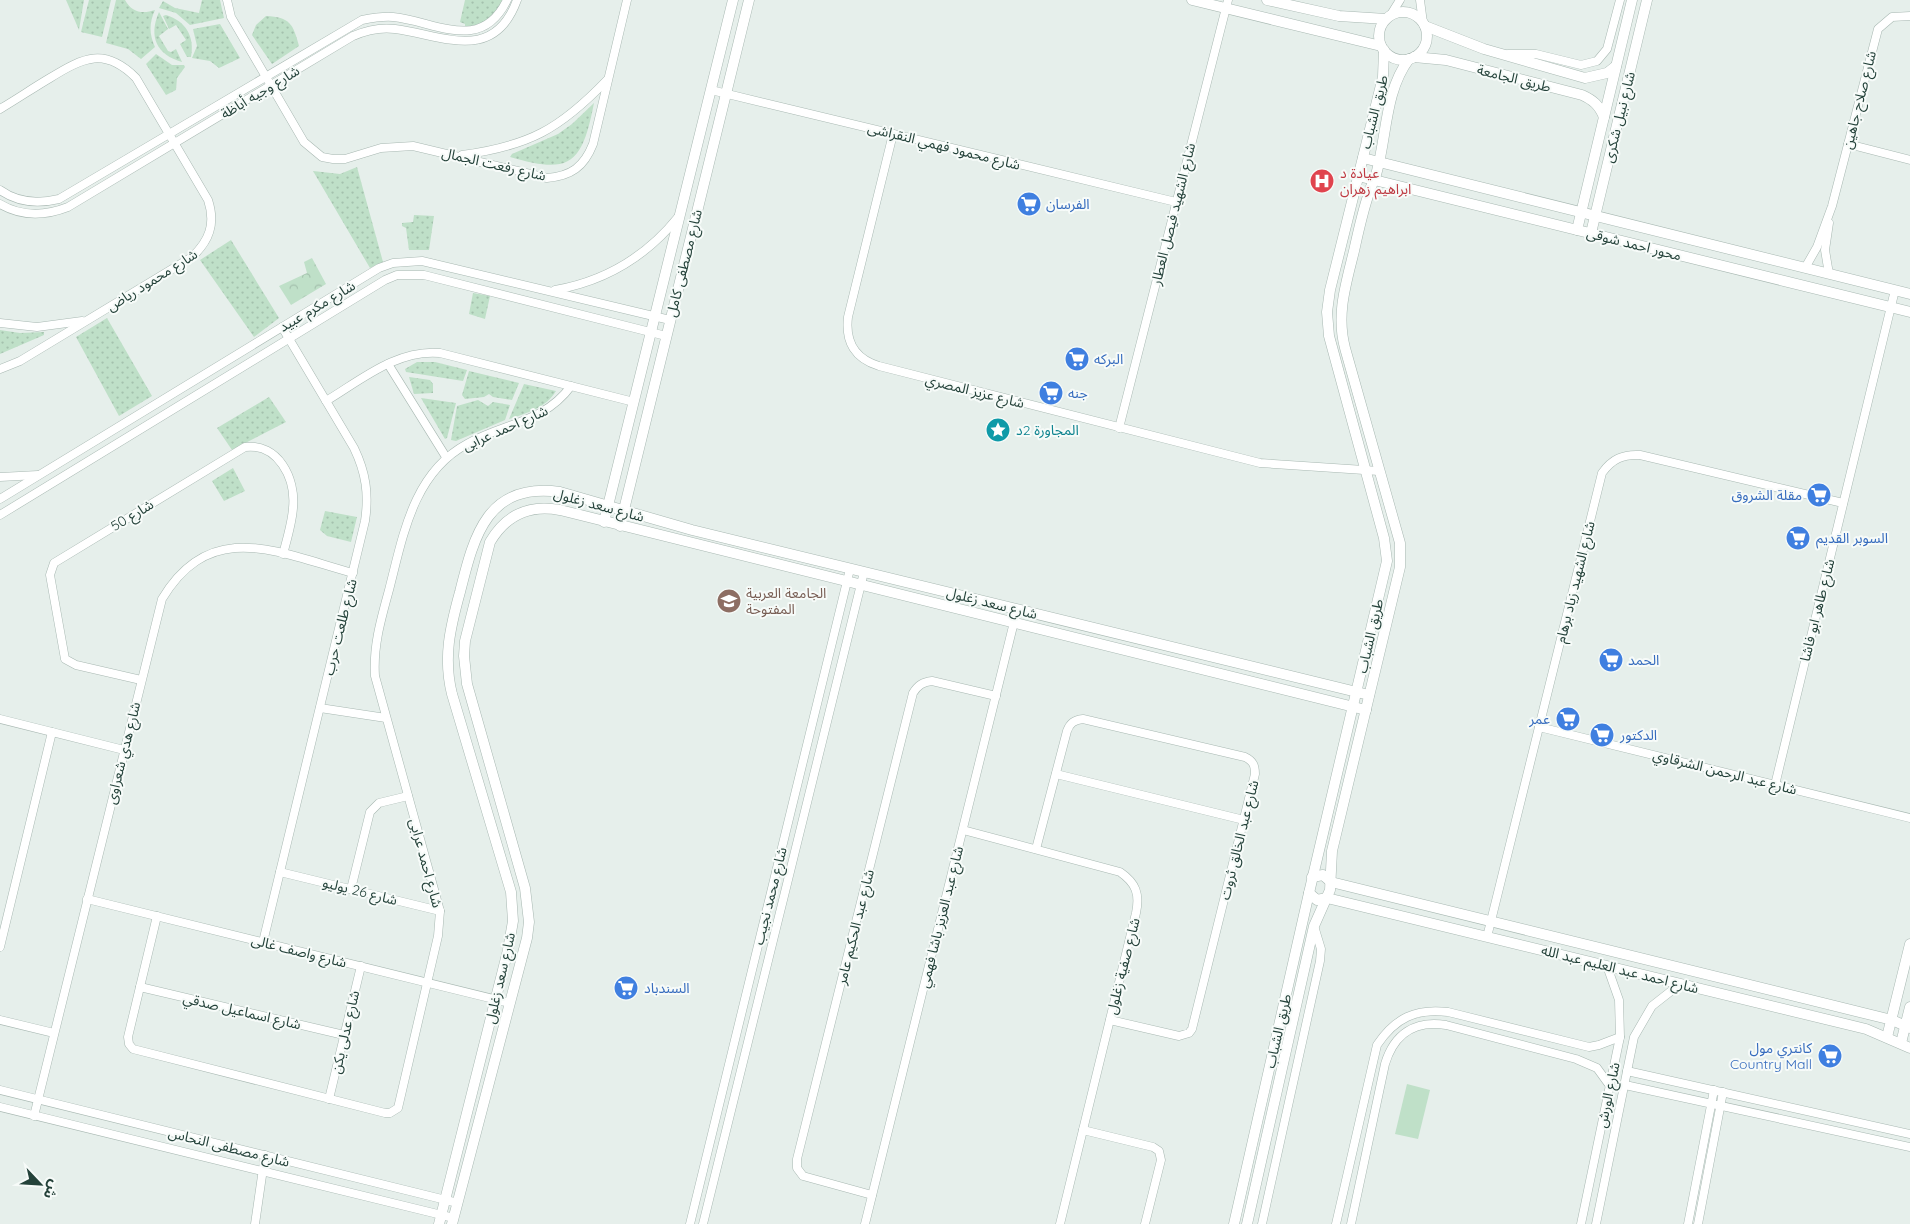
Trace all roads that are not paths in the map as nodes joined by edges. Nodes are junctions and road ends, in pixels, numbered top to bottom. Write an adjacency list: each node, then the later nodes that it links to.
1 (227, 0): 23 (street, شارع رفعت الجمال)
2 (507, 0): 23 (street, شارع وجيه أباظة)
3 (517, 0): 26 (street, شارع وجيه أباظة)
4 (627, 0): 24 (street, شارع رفعت الجمال)
5 (733, 0): 27 (street, شارع مصطفى كامل)
6 (749, 0): 28 (street, شارع مصطفى كامل)
7 (1192, 0): 14 (street)
8 (1267, 0): 15 (street)
9 (1400, 0): 17 (street)
10 (1420, 0): 18 (street)
11 (1620, 0): 20 (street)
12 (1632, 0): 22 (street, شارع نبيل شكرى)
13 (1647, 0): 37 (street, شارع نبيل شكرى)
14 (1226, 4): 19 (street); 45 (street, شارع الشهيد فيصل العطار)
15 (1298, 4): 17 (street)
16 (1910, 16): 35 (street, شارع صلاح جاهين)
17 (1388, 18): 18 (street); 19 (street)
18 (1424, 25): 20 (street, طريق الجامعة); 21 (street)
19 (1383, 48): 21 (street); 39 (street, طريق الشباب)
20 (1503, 55): 25 (street, طريق الجامعة)
21 (1411, 58): 29 (street, طريق الجامعة); 41 (street, طريق الشباب)
22 (1616, 66): 25 (street); 31 (street, شارع نبيل شكرى)
23 (265, 76): 26 (street, شارع رفعت الجمال); 32 (street, شارع وجيه أباظة)
24 (608, 78): 38 (street); 38 (street, شارع رفعت الجمال)
25 (1585, 78): 29 (street)
26 (270, 85): 34 (street, شارع وجيه أباظة); 38 (street, شارع رفعت الجمال)
27 (711, 90): 28 (street, شارع محمود فهمي النقراشى); 49 (street, شارع مصطفى كامل)
28 (726, 94): 33 (street, شارع محمود فهمي النقراشى); 62 (street, شارع مصطفى كامل)
29 (1582, 95): 31 (street, طريق الجامعة)
30 (0, 109): 32 (street, شارع محمود رياض)
31 (1604, 117): 36 (street, شارع نبيل شكرى)
32 (170, 134): 34 (street, شارع محمود رياض); 44 (street, شارع وجيه أباظة)
33 (894, 134): 45 (street, شارع محمود فهمي النقراشى); 73 (street, شارع عزيز المصري)
34 (175, 143): 46 (street, شارع وجيه أباظة); 61 (street, شارع محمود رياض)
35 (1848, 144): 40 (street); 47 (street, شارع صلاح جاهين)
36 (1597, 147): 37 (street); 48 (street, شارع نبيل شكرى)
37 (1611, 150): 50 (street, شارع نبيل شكرى)
38 (457, 155)
39 (1362, 158): 41 (street, محور احمد شوقى); 42 (street, طريق الشباب)
40 (1910, 160)
41 (1379, 162): 43 (street, طريق الشباب); 48 (street, محور احمد شوقى)
42 (1358, 176): 43 (street, محور احمد شوقى); 75 (street, طريق الشباب)
43 (1375, 180): 51 (street, محور احمد شوقى); 76 (street, طريق الشباب)
44 (0, 190)
45 (1176, 202): 73 (street, شارع الشهيد فيصل العطار)
46 (0, 204)
47 (1832, 206): 53 (street, شارع صلاح جاهين); 54 (street, شارع صلاح جاهين)
48 (1581, 212): 50 (street, محور احمد شوقى); 51 (street, شارع نبيل شكرى)
49 (680, 214): 56 (street); 60 (street, شارع مصطفى كامل)
50 (1595, 216): 52 (street, شارع نبيل شكرى); 53 (street, محور احمد شوقى)
51 (1577, 230): 52 (street, محور احمد شوقى)
52 (1591, 233): 58 (street, محور احمد شوقى)
53 (1805, 268): 54 (street, محور احمد شوقى)
54 (1829, 274): 55 (street, محور احمد شوقى)
55 (1895, 290): 57 (street, محور احمد شوقى); 58 (street, شارع طاهر ابو فاشا)
56 (551, 291): 60 (street, شارع مكرم عبيد); 64 (street, شارع مكرم عبيد)
57 (1910, 294)
58 (1891, 307): 59 (street, محور احمد شوقى); 82 (street, شارع طاهر ابو فاشا)
59 (1910, 312)
60 (655, 316): 62 (street, شارع مكرم عبيد); 65 (street, شارع مصطفى كامل)
61 (89, 319): 63 (street); 69 (street, شارع محمود رياض)
62 (670, 320): 66 (street, شارع مصطفى كامل)
63 (0, 323)
64 (282, 328): 67 (street, شارع طلعت حرب); 77 (street, شارع مكرم عبيد)
65 (651, 332): 66 (street, شارع مكرم عبيد); 67 (street, شارع مكرم عبيد); 72 (street, شارع مصطفى كامل)
66 (666, 336): 80 (street, شارع مصطفى كامل)
67 (289, 339): 71 (street, شارع طلعت حرب); 85 (street, شارع مكرم عبيد)
68 (388, 364): 70 (street); 71 (street); 74 (street)
69 (0, 369)
70 (571, 386): 72 (street); 74 (street, شارع احمد عرابى)
71 (326, 401): 91 (street, شارع طلعت حرب)
72 (634, 402): 79 (street, شارع مصطفى كامل)
73 (1119, 428): 75 (street, شارع عزيز المصري)
74 (446, 457): 103 (street, شارع احمد عرابى)
75 (1365, 470): 76 (street, شارع عزيز المصري); 97 (street, طريق الشباب)
76 (1380, 471): 98 (street, طريق الشباب)
77 (40, 474): 78 (street); 81 (street, شارع مكرم عبيد)
78 (0, 477)
79 (612, 489): 80 (street); 83 (street, شارع مصطفى كامل)
80 (628, 494): 84 (street, شارع مصطفى كامل)
81 (0, 499)
82 (1843, 503): 107 (street, شارع الشهيد زياد برهام); 115 (street, شارع طاهر ابو فاشا)
83 (608, 507): 84 (street, شارع سعد زغلول); 86 (street, شارع مصطفى كامل); 106 (street, شارع سعد زغلول)
84 (624, 511): 87 (street, شارع مصطفى كامل); 89 (street, شارع سعد زغلول)
85 (0, 515)
86 (604, 522): 87 (street, شارع سعد زغلول); 104 (street, شارع سعد زغلول)
87 (620, 526): 92 (street, شارع سعد زغلول)
88 (283, 554): 91 (street, شارع هدي شعراوى); 96 (street, شارع هدي شعراوى); 96 (street, شارع 50)
89 (850, 569): 90 (street, شارع سعد زغلول); 92 (street, شارع محمد نجيب)
90 (864, 572): 93 (street, شارع محمد نجيب); 94 (street, شارع سعد زغلول)
91 (353, 573): 101 (street, شارع طلعت حرب)
92 (846, 582): 93 (street, شارع سعد زغلول); 113 (street, شارع محمد نجيب)
93 (861, 586): 95 (street, شارع سعد زغلول); 114 (street, شارع محمد نجيب)
94 (1017, 610): 95 (street, شارع عبد العزيز باشا فهمي); 97 (street, شارع سعد زغلول)
95 (1014, 623): 99 (street, شارع عبد العزيز باشا فهمي); 100 (street, شارع سعد زغلول)
96 (141, 680): 110 (street, شارع هدي شعراوى)
97 (1357, 692): 98 (street, شارع سعد زغلول); 100 (street, طريق الشباب)
98 (1369, 695): 102 (street, طريق الشباب)
99 (996, 696): 119 (street, شارع عبد العزيز باشا فهمي); 174 (street, شارع عبد الحكيم عامر)
100 (1353, 707): 102 (street, شارع سعد زغلول); 122 (street, طريق الشباب)
101 (320, 708): 103 (street); 121 (street, شارع طلعت حرب)
102 (1366, 710): 123 (street, طريق الشباب)
103 (386, 718): 116 (street, شارع احمد عرابى)
104 (477, 718): 106 (street); 109 (street, شارع سعد زغلول)
105 (0, 719): 108 (street)
106 (460, 720): 111 (street, شارع سعد زغلول)
107 (1539, 727): 115 (street, شارع عبد الرحمن الشرقاوي); 130 (street, شارع الشهيد زياد برهام)
108 (52, 732): 110 (street); 135 (street)
109 (485, 748): 111 (street); 142 (street, شارع سعد زغلول)
110 (124, 750): 127 (street, شارع هدي شعراوى)
111 (469, 753): 141 (street, شارع سعد زغلول)
112 (1056, 774): 118 (street); 118 (street, شارع عبد الخالق ثروت); 120 (street, شارع عبد الخالق ثروت)
113 (799, 779): 114 (street); 180 (street, شارع محمد نجيب)
114 (812, 783): 181 (street, شارع محمد نجيب)
115 (1775, 785): 117 (street, شارع عبد الرحمن الشرقاوي)
116 (408, 796): 124 (street); 128 (street, شارع احمد عرابى)
117 (1910, 818)
118 (1244, 820): 145 (street, شارع عبد الخالق ثروت)
119 (963, 830): 120 (street, شارع صفية زغلول); 174 (street, شارع عبد العزيز باشا فهمي)
120 (1036, 850): 145 (street, شارع صفية زغلول)
121 (280, 872): 124 (street, شارع 26 يوليو); 133 (street, شارع طلعت حرب)
122 (1312, 877): 123 (street); 125 (street, طريق الشباب)
123 (1331, 882): 126 (street, طريق الشباب); 130 (street, شارع احمد عبد العليم عبد الله)
124 (351, 889): 128 (street, شارع 26 يوليو)
125 (1309, 893): 126 (street); 185 (street, طريق الشباب)
126 (1327, 898): 131 (street, طريق الشباب); 132 (street, شارع احمد عبد العليم عبد الله)
127 (87, 899): 129 (street, شارع واصف غالى); 148 (street, شارع هدي شعراوى)
128 (440, 911): 138 (street, شارع احمد عرابى)
129 (157, 916): 133 (street, شارع واصف غالى); 140 (street, شارع احمد عرابى)
130 (1491, 922): 132 (street, شارع الشهيد زياد برهام); 146 (street, شارع احمد عبد العليم عبد الله)
131 (1314, 926): 186 (street, طريق الشباب); 187 (street)
132 (1487, 937): 137 (street, شارع احمد عبد العليم عبد الله)
133 (263, 942): 136 (street, شارع واصف غالى)
134 (1910, 944): 146 (street)
135 (0, 947)
136 (361, 966): 138 (street, شارع واصف غالى); 149 (street, شارع عدلى يكن)
137 (1607, 966): 139 (street, شارع احمد عبد العليم عبد الله); 150 (street, شارع الورش)
138 (427, 982): 141 (street, شارع واصف غالى); 159 (street, شارع احمد عرابى)
139 (1680, 984): 151 (street, شارع احمد عبد العليم عبد الله); 153 (street, شارع الورش)
140 (140, 986): 149 (street, شارع اسماعيل صدقي); 159 (street, شارع احمد عرابى)
141 (496, 999): 142 (street, شارع واصف غالى); 175 (street, شارع سعد زغلول)
142 (510, 1003): 176 (street, شارع سعد زغلول)
143 (1910, 1008): 147 (street)
144 (0, 1020): 148 (street)
145 (1110, 1020): 165 (street, شارع صفية زغلول)
146 (1892, 1020): 147 (street, شارع احمد عبد العليم عبد الله); 151 (street)
147 (1908, 1027): 152 (street)
148 (54, 1033): 160 (street, شارع هدي شعراوى)
149 (344, 1035): 159 (street, شارع عدلى يكن)
150 (1620, 1036): 155 (street, شارع الورش); 171 (street)
151 (1887, 1037): 152 (street, شارع احمد عبد العليم عبد الله)
152 (1906, 1046)
153 (1627, 1071): 154 (street, شارع الورش); 157 (street)
154 (1625, 1085): 161 (street); 169 (street, شارع الورش)
155 (1610, 1086): 168 (street, شارع الورش); 173 (street)
156 (0, 1090): 160 (street, شارع مصطفى النحاس)
157 (1714, 1090): 158 (street); 161 (street)
158 (1723, 1092): 162 (street); 166 (street)
159 (329, 1099)
160 (38, 1100): 164 (street, شارع هدي شعراوى); 170 (street, شارع مصطفى النحاس)
161 (1711, 1104): 162 (street); 192 (street)
162 (1721, 1106): 167 (street); 193 (street)
163 (0, 1107): 164 (street, شارع مصطفى النحاس)
164 (34, 1116): 172 (street, شارع مصطفى النحاس)
165 (1083, 1130): 183 (street, شارع صفية زغلول); 184 (street)
166 (1910, 1134)
167 (1910, 1147)
168 (1596, 1149): 169 (street); 190 (street, شارع الورش)
169 (1611, 1152): 191 (street, شارع الورش)
170 (265, 1155): 172 (street); 175 (street, شارع مصطفى النحاس)
171 (1348, 1170): 173 (street); 188 (street)
172 (262, 1172): 177 (street, شارع مصطفى النحاس); 179 (street)
173 (1362, 1173): 189 (street)
174 (872, 1194): 182 (street, شارع عبد العزيز باشا فهمي)
175 (445, 1200): 176 (street, شارع مصطفى النحاس); 177 (street, شارع سعد زغلول)
176 (458, 1203): 178 (street, شارع سعد زغلول)
177 (440, 1220): 178 (street, شارع مصطفى النحاس)
178 (453, 1221)
179 (255, 1224)
180 (690, 1224)
181 (703, 1224)
182 (865, 1224)
183 (1060, 1224)
184 (1145, 1224)
185 (1234, 1224)
186 (1247, 1224)
187 (1262, 1224)
188 (1336, 1224)
189 (1351, 1224)
190 (1581, 1224)
191 (1596, 1224)
192 (1688, 1224)
193 (1698, 1224)

